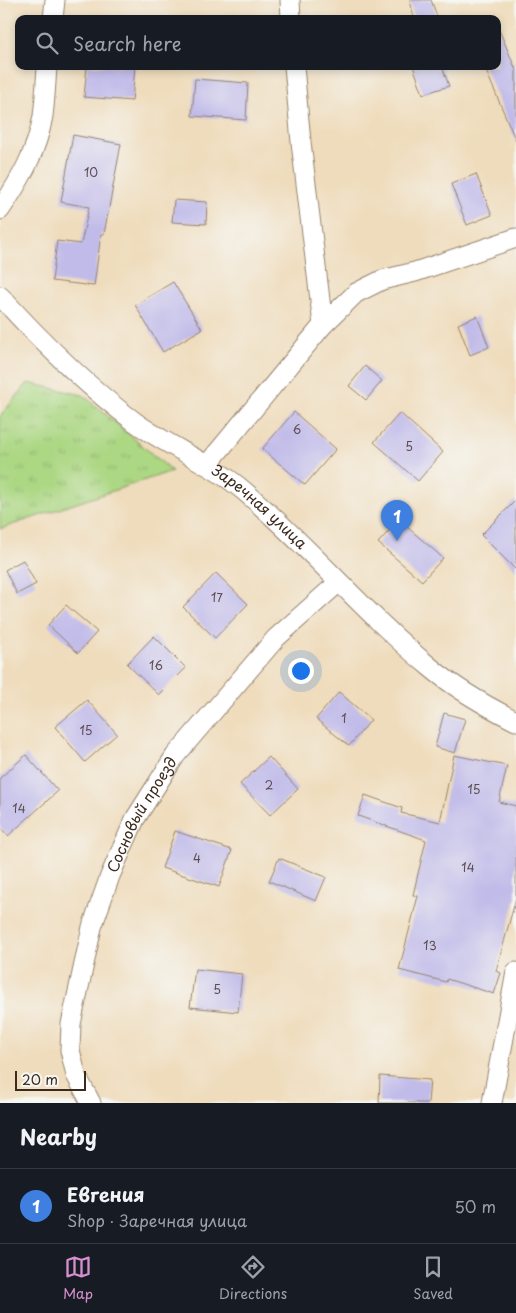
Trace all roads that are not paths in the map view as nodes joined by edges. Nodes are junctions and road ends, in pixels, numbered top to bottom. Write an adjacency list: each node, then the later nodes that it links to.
1 (55, 0): 3 (street)
2 (290, 0): 4 (street)
3 (53, 15)
4 (291, 15)
5 (47, 70): 7 (street)
6 (294, 70): 10 (street)
7 (0, 210)
8 (516, 238): 10 (street)
9 (0, 296): 11 (street, Заречная улица)
10 (323, 325): 11 (street)
11 (206, 466): 12 (street, Заречная улица)
12 (339, 582): 13 (street, Заречная улица); 15 (street, Сосновый проезд)
13 (516, 721)
14 (516, 972): 16 (street)
15 (90, 1103)
16 (492, 1103)

